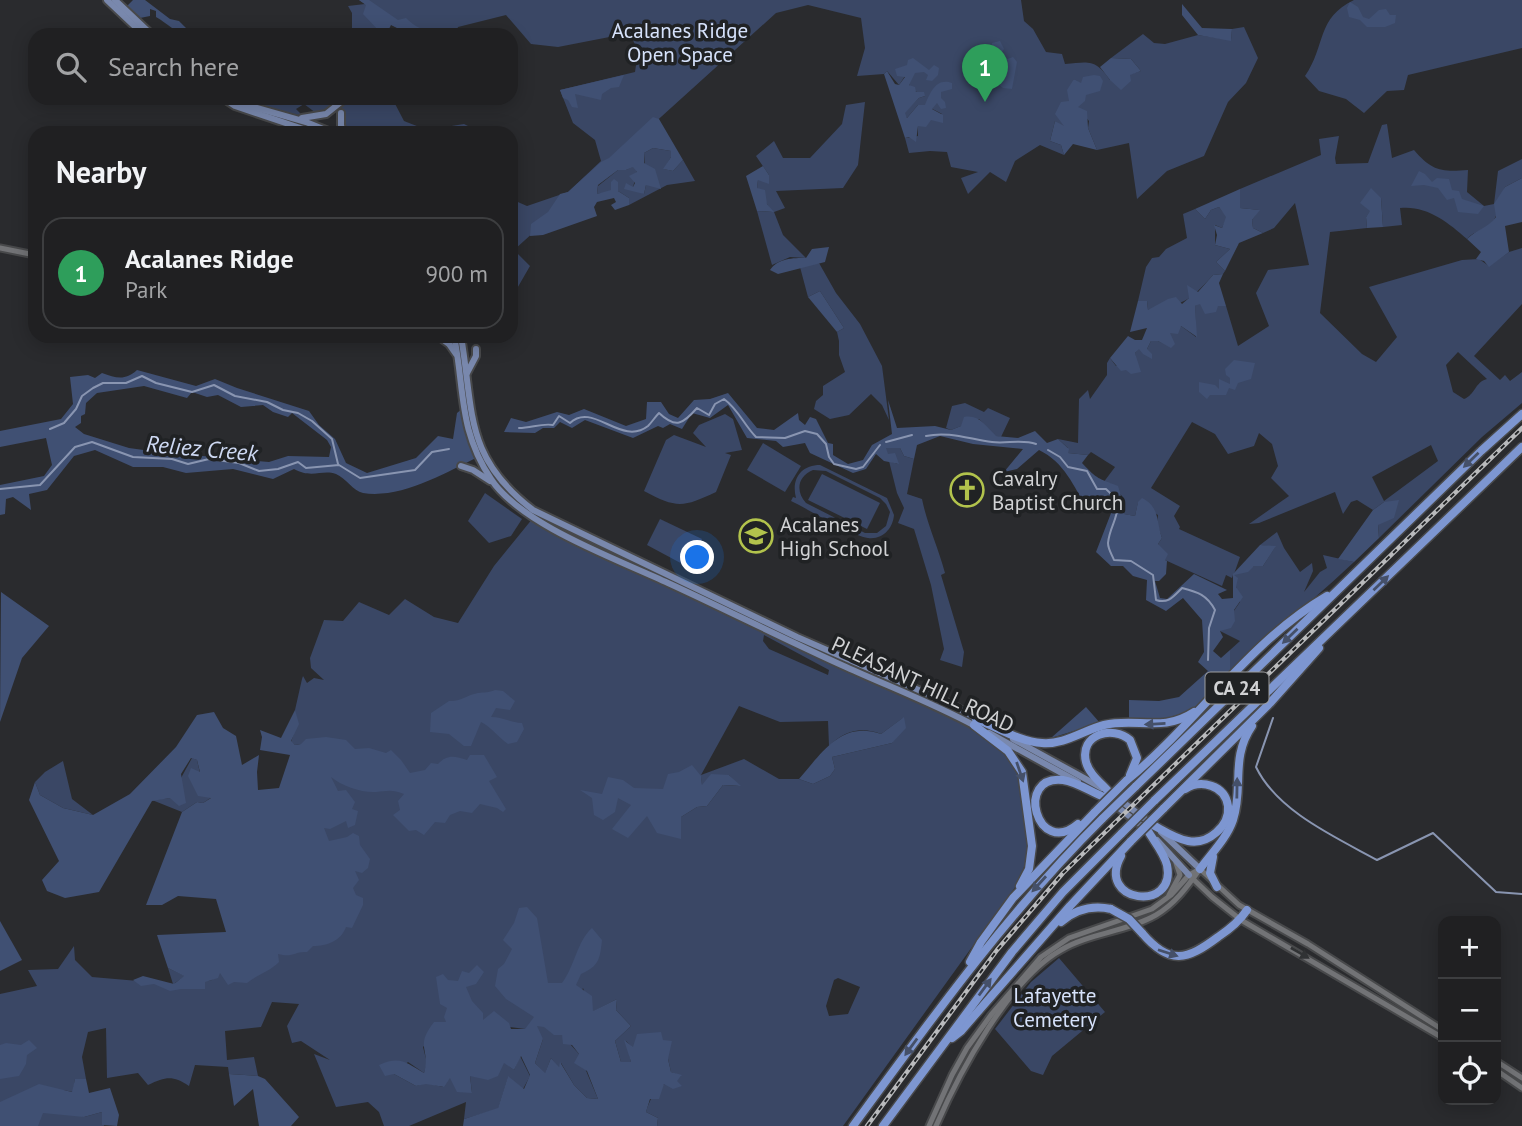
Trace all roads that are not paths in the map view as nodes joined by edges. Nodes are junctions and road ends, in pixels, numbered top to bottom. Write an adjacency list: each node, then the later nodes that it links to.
1 (107, 0): 3 (main road)
2 (115, 0): 4 (main road)
3 (137, 28)
4 (145, 28)
5 (234, 105): 10 (main road)
6 (247, 105): 9 (main road)
7 (338, 105): 9 (main road)
8 (341, 113): 14 (main road)
9 (294, 118): 13 (main road)
10 (287, 124): 11 (main road); 12 (main road)
11 (290, 126)
12 (293, 126)
13 (315, 126)
14 (341, 126)
15 (0, 248): 16 (main road)
16 (28, 254)
17 (448, 343): 20 (main road)
18 (457, 343): 20 (main road, PLEASANT HILL ROAD)
19 (461, 343): 20 (main road, PLEASANT HILL ROAD)
20 (461, 355): 21 (main road, PLEASANT HILL ROAD); 21 (main road); 25 (main road, PLEASANT HILL ROAD)
21 (467, 374): 30 (main road, PLEASANT HILL ROAD)
22 (1522, 414): 26 (highway, CA 24, one-way to 26)
23 (1522, 447): 27 (highway, CA 24, one-way to 23)
24 (461, 466): 25 (main road)
25 (495, 485): 30 (main road, PLEASANT HILL ROAD)
26 (1339, 589): 28 (highway); 47 (highway, CA 24, one-way to 47, bridge)
27 (1332, 631): 29 (highway); 50 (highway, CA 24, one-way to 27, bridge)
28 (1215, 694): 30 (highway, one-way to 30); 31 (highway)
29 (1270, 703): 33 (highway); 37 (highway, one-way to 29)
30 (975, 722): 32 (main road, PLEASANT HILL ROAD); 42 (highway, one-way to 42)
31 (1126, 781): 32 (highway); 34 (highway, bridge)
32 (1107, 795): 34 (highway); 35 (main road, PLEASANT HILL ROAD)
33 (1163, 809): 35 (highway); 36 (highway, bridge)
34 (1095, 812): 42 (highway)
35 (1150, 828): 36 (highway); 38 (main road, PLEASANT HILL ROAD); 39 (main road, PLEASANT HILL ROAD)
36 (1131, 841): 46 (highway)
37 (1215, 849): 39 (highway); 41 (highway)
38 (1170, 854): 40 (main road, PLEASANT HILL ROAD); 43 (main road)
39 (1200, 869): 40 (main road); 41 (main road, PLEASANT HILL ROAD)
40 (1191, 877): 43 (main road); 45 (main road, PLEASANT HILL ROAD); 58 (main road)
41 (1217, 887): 44 (main road, PLEASANT HILL ROAD)
42 (1013, 898): 47 (highway)
43 (1165, 901): 57 (main road)
44 (1247, 910): 45 (highway); 48 (main road, PLEASANT HILL ROAD)
45 (1241, 920): 46 (highway, one-way to 45, bridge); 49 (main road, PLEASANT HILL ROAD, one-way to 49)
46 (1020, 964): 50 (highway)
47 (965, 972): 55 (highway, CA 24, one-way to 55)
48 (1438, 1027)
49 (1438, 1035)
50 (945, 1043): 56 (highway, CA 24)
51 (1501, 1064): 53 (main road)
52 (1501, 1073): 54 (main road)
53 (1522, 1078)
54 (1522, 1088)
55 (853, 1126)
56 (883, 1126)
57 (929, 1126)
58 (936, 1126)

